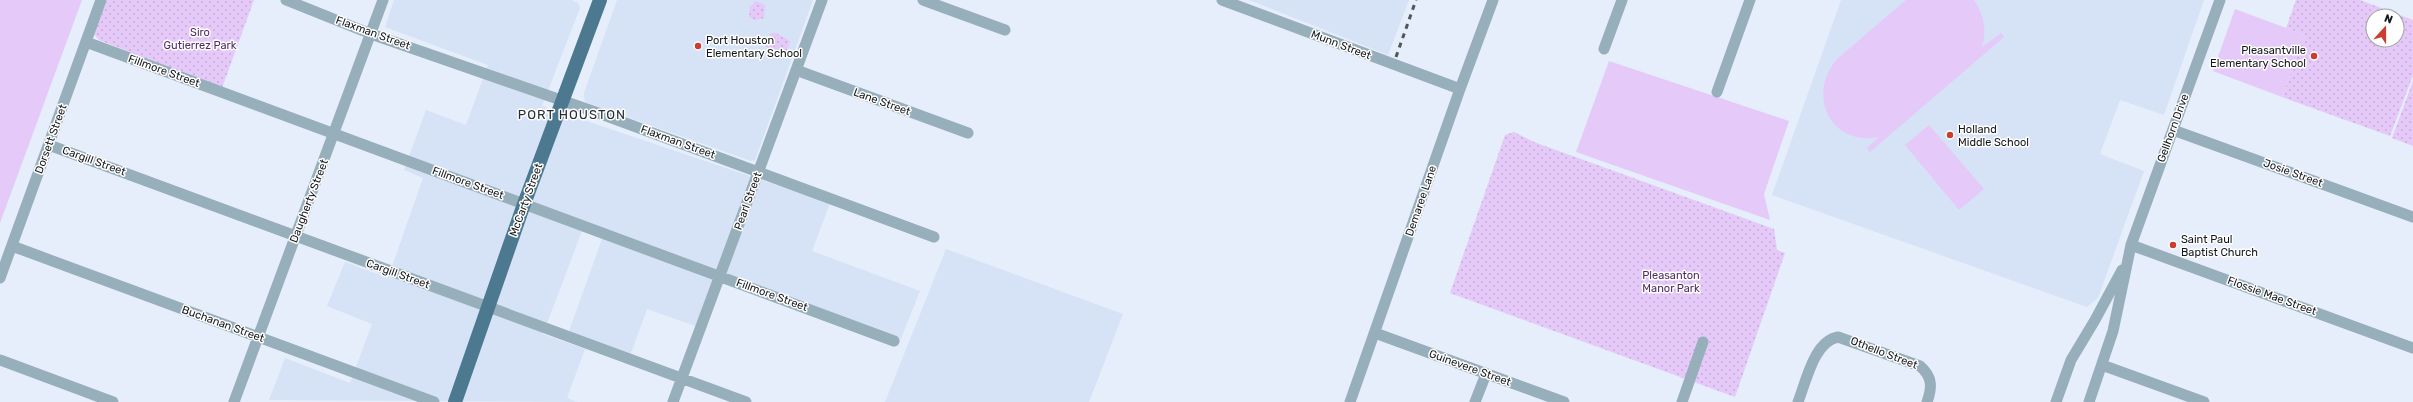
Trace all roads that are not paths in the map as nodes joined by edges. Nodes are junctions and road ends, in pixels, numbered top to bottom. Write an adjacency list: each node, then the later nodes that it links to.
1 (101, 0): 14 (street, Dorsett Street)
2 (286, 0): 13 (street, Flaxman Street)
3 (383, 0): 13 (street, Daugherty Street)
4 (600, 0): 19 (main road, McCarty Street)
5 (822, 0): 16 (street, Pearl Street)
6 (923, 0): 12 (street)
7 (1222, 0): 17 (street, Munn Street)
8 (1493, 0): 17 (street, Demaree Lane)
9 (1622, 0): 15 (street)
10 (1750, 0): 18 (street)
11 (2220, 0): 20 (street, Gellhorn Drive)
12 (1004, 30)
13 (371, 34): 19 (street, Flaxman Street); 22 (street, Daugherty Street)
14 (86, 42): 22 (street, Fillmore Street); 23 (street, Dorsett Street)
15 (1604, 49)
16 (796, 70): 21 (street, Lane Street); 24 (street, Pearl Street)
17 (1460, 89): 35 (street, Demaree Lane)
18 (1717, 92)
19 (562, 100): 24 (street, Flaxman Street); 25 (main road, McCarty Street)
20 (2172, 130): 26 (street, Josie Street); 29 (street, Gellhorn Drive)
21 (968, 133)
22 (334, 134): 25 (street, Fillmore Street); 27 (street, Daugherty Street)
23 (49, 145): 27 (street, Cargill Street); 30 (street, Dorsett Street)
24 (759, 172): 28 (street, Flaxman Street); 32 (street, Pearl Street)
25 (524, 204): 32 (street, Fillmore Street); 34 (main road, McCarty Street)
26 (2413, 217)
27 (296, 236): 34 (street, Cargill Street); 36 (street, Daugherty Street)
28 (934, 236)
29 (2131, 244): 31 (street, Gellhorn Drive); 39 (street, Flossie Mae Street)
30 (12, 246): 33 (street, Dorsett Street); 36 (street, Buchanan Street)
31 (2128, 257): 41 (street, Gellhorn Drive); 56 (street, Gellhorn Drive)
32 (720, 276): 37 (street, Fillmore Street); 43 (street, Pearl Street)
33 (0, 278)
34 (488, 307): 43 (street, Cargill Street); 47 (main road, McCarty Street)
35 (1375, 333): 42 (street, Guinevere Street); 50 (street, Demaree Lane)
36 (258, 338): 45 (street, Daugherty Street); 46 (street, Buchanan Street)
37 (894, 341)
38 (1703, 342): 53 (street)
39 (2413, 348)
40 (0, 360): 44 (street)
41 (2102, 365): 57 (street, Gellhorn Drive); 58 (street)
42 (1486, 374): 51 (street); 52 (street, Guinevere Street)
43 (682, 378): 48 (street, Pearl Street); 49 (street, Cargill Street)
44 (113, 402)
45 (234, 402)
46 (434, 402)
47 (455, 402)
48 (673, 402)
49 (746, 402)
50 (1350, 402)
51 (1475, 402)
52 (1564, 402)
53 (1682, 402)
54 (1798, 402): 55 (street, Othello Street)
55 (1927, 402)
56 (2056, 402)
57 (2089, 402)
58 (2204, 402)

